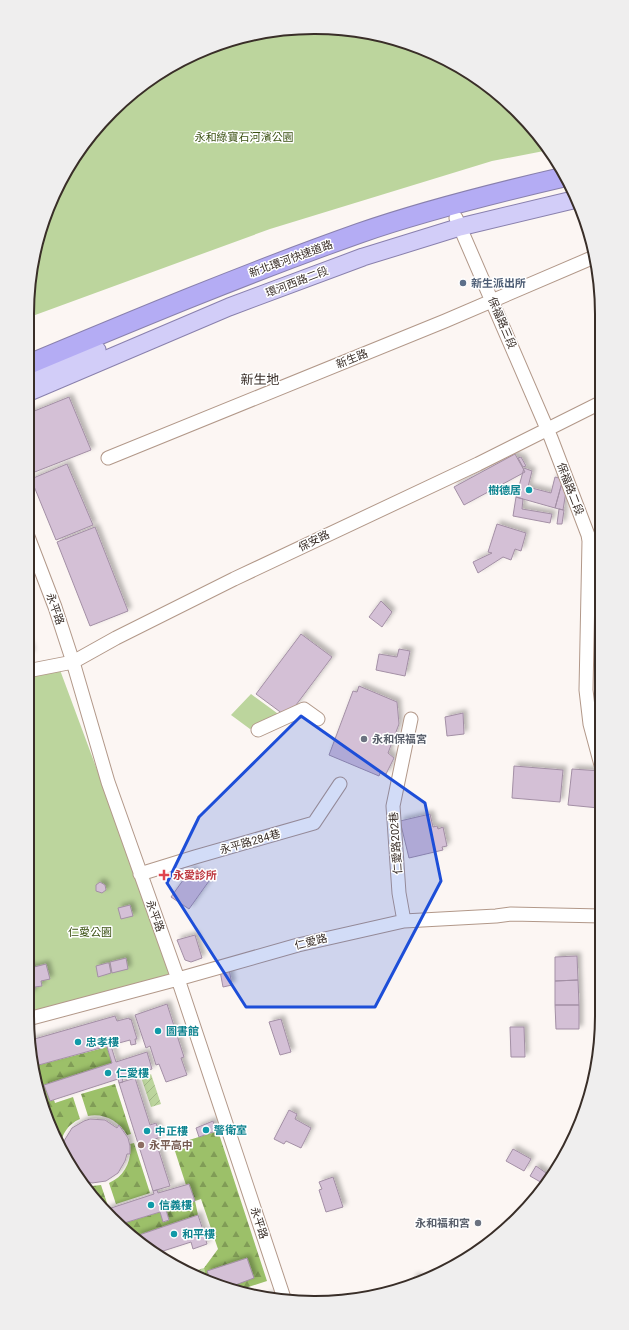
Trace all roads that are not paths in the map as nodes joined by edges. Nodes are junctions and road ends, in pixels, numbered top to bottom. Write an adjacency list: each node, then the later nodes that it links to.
1 (559, 178): 7 (highway, 新北環河快速道路)
2 (567, 192): 4 (main road, 環河西路二段)
3 (571, 200): 4 (main road, 環河西路二段)
4 (458, 223): 6 (street, 保福路三段); 8 (main road, 環河西路二段); 9 (main road, 環河西路二段)
5 (590, 259): 6 (street, 新生路)
6 (492, 300): 11 (street, 保福路三段); 12 (street, 新生路)
7 (34, 362)
8 (34, 376)
9 (34, 390)
10 (595, 405): 11 (street, 保安路)
11 (546, 429): 14 (street, 保安路); 19 (street, 保福路二段)
12 (108, 458)
13 (34, 552): 14 (street, 永平路)
14 (73, 662): 15 (street, 保安路); 21 (street, 永平路)
15 (34, 670)
16 (318, 719): 18 (street)
17 (411, 719): 23 (street, 仁愛路202巷)
18 (258, 730)
19 (595, 743)
20 (340, 784): 21 (street, 永平路284巷)
21 (140, 874): 24 (street, 永平路)
22 (595, 916): 23 (street, 仁愛路)
23 (404, 920): 24 (street, 仁愛路)
24 (178, 979): 25 (street, 仁愛路); 26 (street, 永平路)
25 (34, 1017)
26 (283, 1294)

